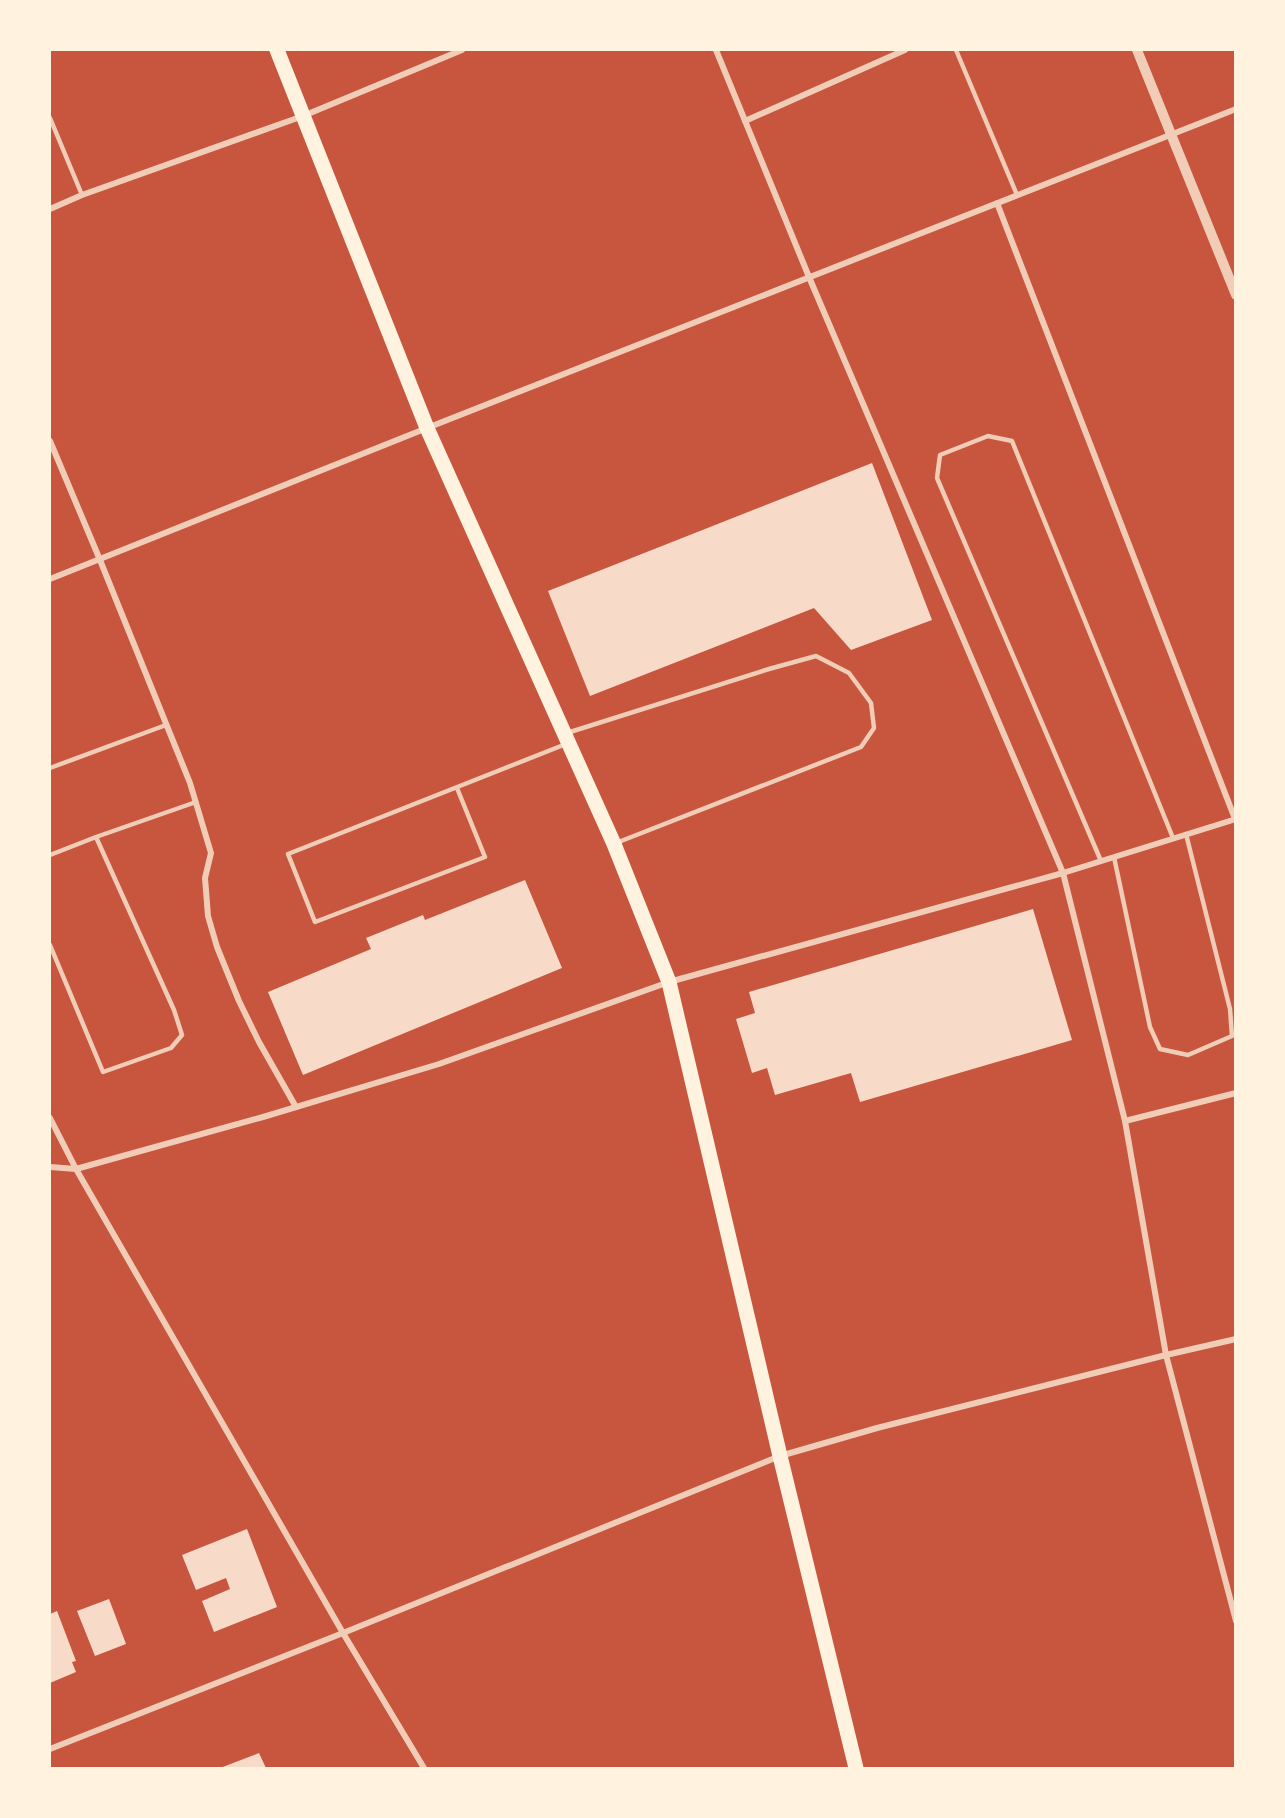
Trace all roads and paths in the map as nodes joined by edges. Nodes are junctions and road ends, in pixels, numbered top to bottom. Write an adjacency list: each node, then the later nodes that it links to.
1 (277, 50): 8 (main road)
2 (462, 50): 8 (street)
3 (716, 50): 10 (street)
4 (905, 50): 10 (street)
5 (956, 50): 13 (lane)
6 (1137, 50): 11 (street)
7 (1236, 109): 11 (street)
8 (303, 116): 12 (street); 18 (main road)
9 (50, 117): 12 (lane)
10 (745, 122): 16 (street)
11 (1172, 134): 13 (street); 17 (street)
12 (82, 195): 15 (street)
13 (1017, 195): 14 (street)
14 (997, 203): 16 (street); 27 (street)
15 (50, 209)
16 (809, 277): 18 (street); 35 (street)
17 (1236, 295)
18 (427, 428): 20 (street); 23 (main road)
19 (50, 441): 20 (street)
20 (100, 560): 21 (street); 22 (street)
21 (50, 579)
22 (166, 725): 24 (lane); 26 (street)
23 (566, 739): 25 (lane); 31 (main road); 31 (lane)
24 (50, 768)
25 (457, 788): 25 (lane)
26 (196, 802): 29 (lane); 39 (street)
27 (1235, 819): 28 (street)
28 (1186, 834): 30 (street); 33 (lane)
29 (96, 837): 32 (lane); 36 (lane)
30 (1173, 838): 33 (street); 34 (lane)
31 (614, 844): 37 (main road)
32 (50, 855)
33 (1114, 857): 34 (street)
34 (1101, 861): 35 (street)
35 (1063, 873): 37 (street); 41 (street)
36 (50, 945)
37 (669, 982): 39 (street); 46 (main road)
38 (1236, 1093): 41 (street)
39 (296, 1107): 43 (street)
40 (50, 1118): 43 (street)
41 (1125, 1121): 45 (street)
42 (50, 1167): 43 (street)
43 (76, 1169): 48 (street)
44 (1236, 1339): 45 (street)
45 (1166, 1355): 46 (street); 47 (street)
46 (780, 1456): 48 (street); 51 (main road)
47 (1236, 1621)
48 (342, 1633): 49 (street); 50 (street)
49 (50, 1749)
50 (424, 1768)
51 (856, 1768)

